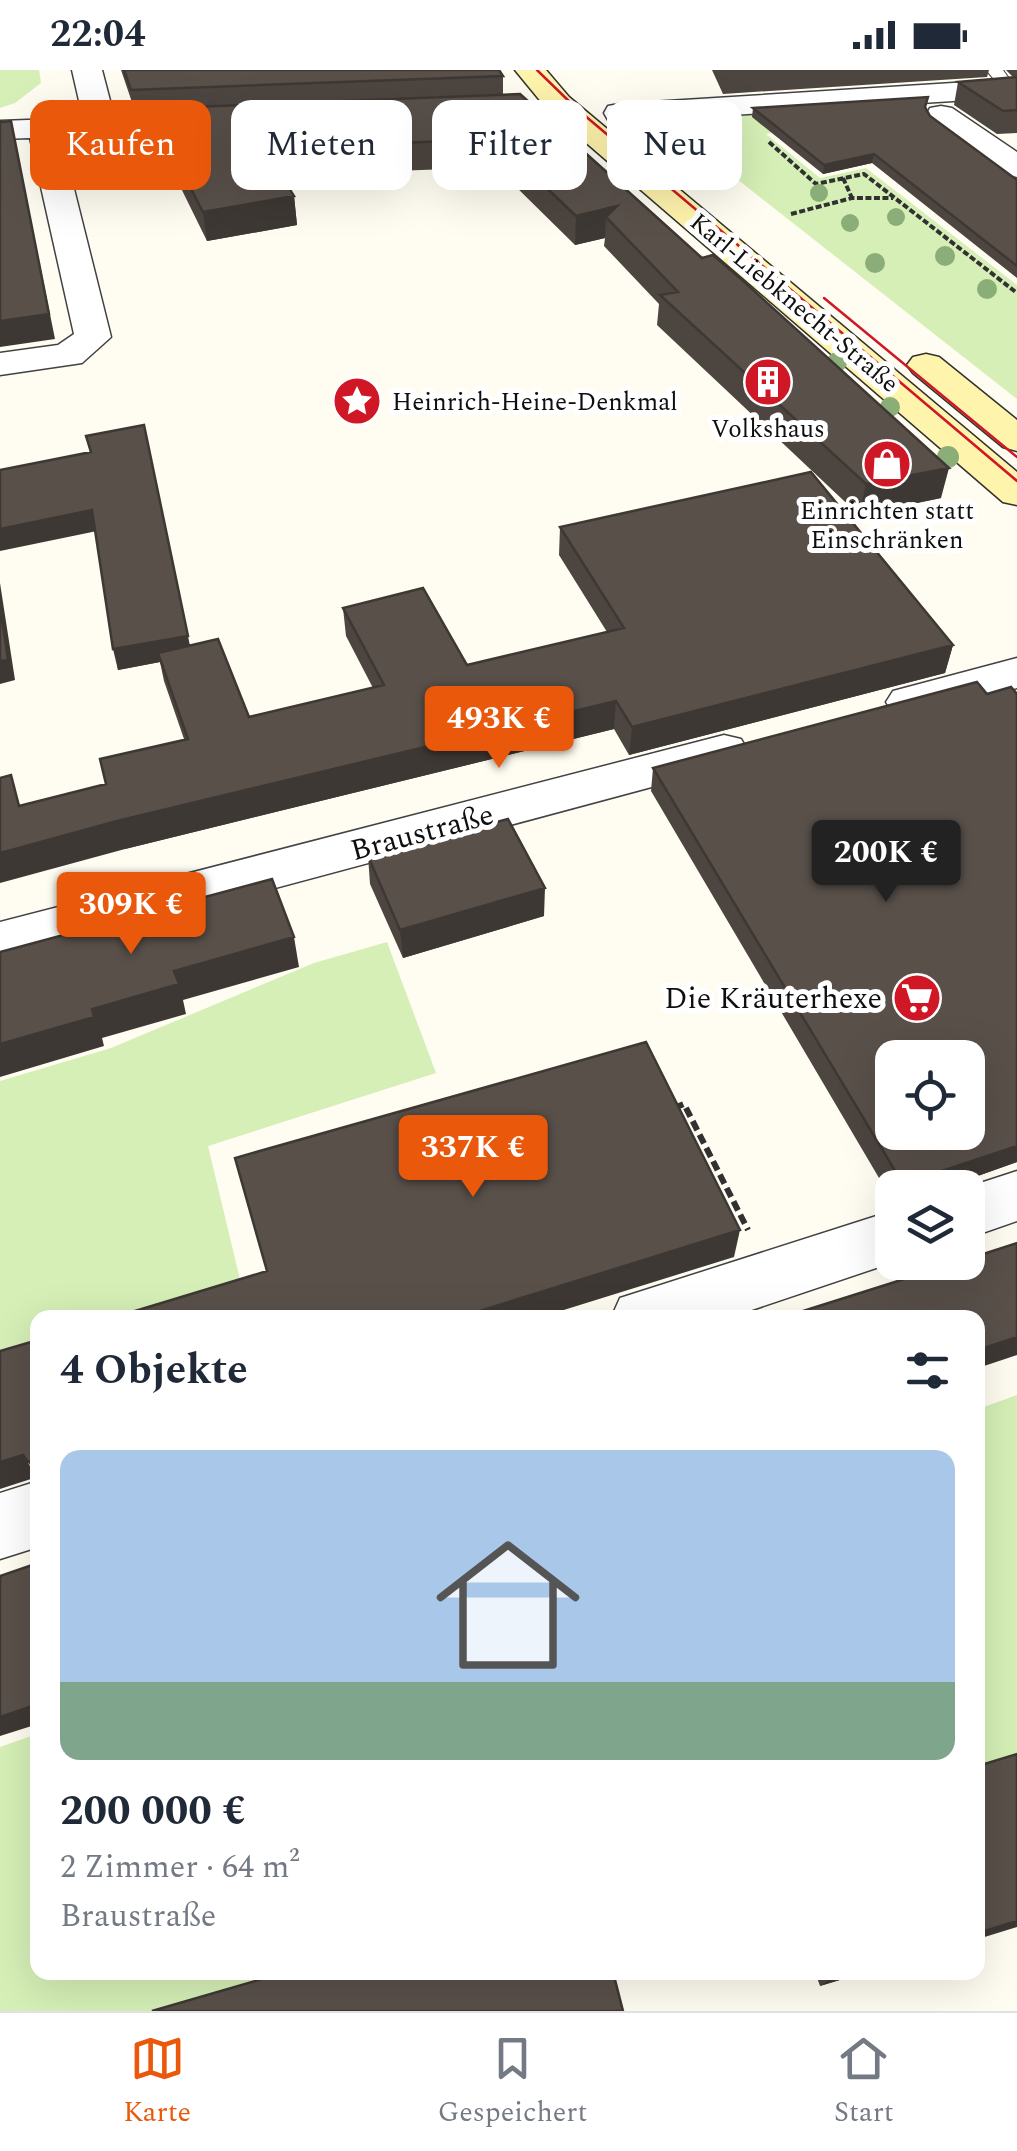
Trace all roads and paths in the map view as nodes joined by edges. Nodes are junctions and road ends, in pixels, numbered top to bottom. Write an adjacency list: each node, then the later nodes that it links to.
1 (86, 70): 4 (street)
2 (530, 70): 20 (main road, Karl-Liebknecht-Straße)
3 (1007, 82): 5 (street)
4 (94, 100)
5 (665, 100)
6 (940, 115): 10 (street)
7 (30, 129): 8 (street)
8 (0, 130)
9 (785, 138): 11 (path)
10 (1017, 167)
11 (842, 178): 13 (path); 14 (path)
12 (58, 190): 18 (street)
13 (852, 198): 14 (path); 15 (path)
14 (894, 198): 16 (path)
15 (791, 214)
16 (1017, 293)
17 (900, 344): 19 (main road, Karl-Liebknecht-Straße)
18 (0, 364)
19 (1017, 438)
20 (1017, 493)
21 (1017, 673): 22 (street)
22 (868, 713)
23 (772, 738): 24 (street, Braustraße)
24 (0, 942)
25 (663, 1112): 29 (path)
26 (1017, 1196): 27 (street)
27 (985, 1206)
28 (875, 1242): 29 (street)
29 (771, 1276): 30 (street)
30 (667, 1310)
31 (30, 1517): 32 (street)
32 (0, 1526)

